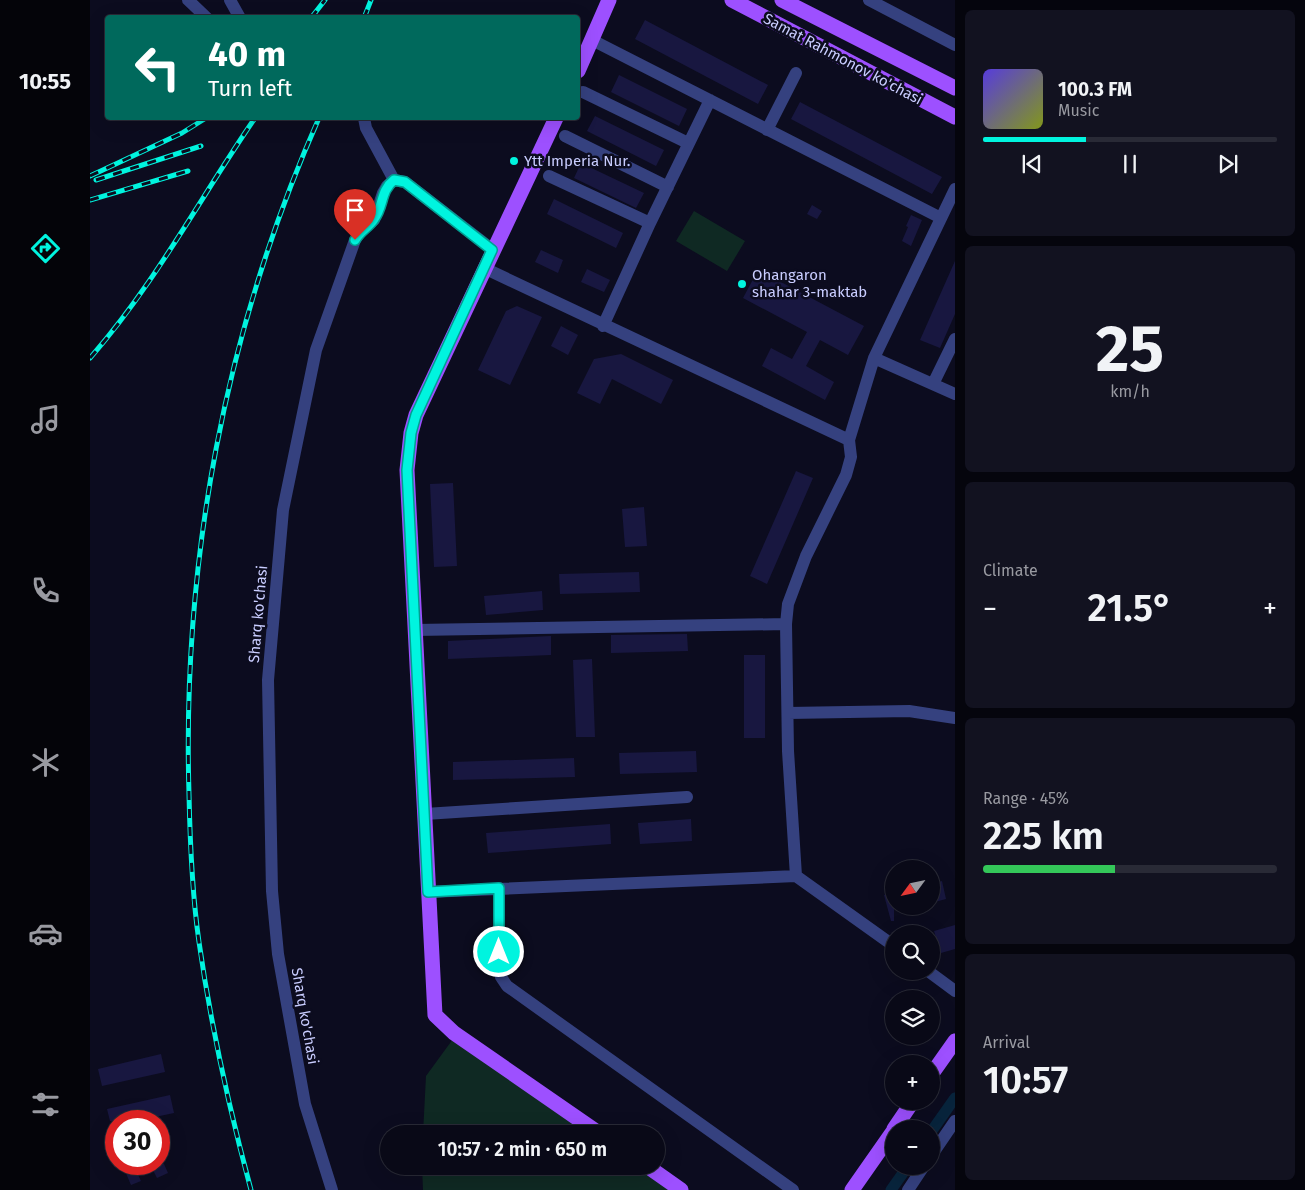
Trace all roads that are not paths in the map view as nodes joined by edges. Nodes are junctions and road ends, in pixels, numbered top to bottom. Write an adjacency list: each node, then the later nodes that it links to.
1 (188, 0): 7 (street)
2 (230, 0): 8 (street)
3 (609, 0): 9 (main road)
4 (732, 0): 16 (main road, Samat Rahmonov ko'chasi)
5 (782, 0): 13 (main road, Samat Rahmonov ko'chasi)
6 (869, 0): 10 (street)
7 (204, 15)
8 (238, 15)
9 (592, 40): 11 (main road); 15 (street)
10 (955, 45)
11 (580, 67)
12 (796, 73): 19 (street)
13 (955, 88)
14 (583, 92): 21 (street)
15 (710, 100): 19 (street); 21 (street)
16 (955, 117)
17 (364, 120): 23 (street)
18 (555, 120): 28 (main road)
19 (767, 130): 26 (street)
20 (565, 136): 24 (street)
21 (688, 144): 24 (street)
22 (549, 176): 27 (street)
23 (394, 180): 28 (street); 56 (street, Sharq ko'chasi)
24 (668, 187): 27 (street)
25 (955, 189): 26 (street)
26 (941, 218): 32 (street)
27 (650, 223): 30 (street)
28 (492, 250): 29 (main road)
29 (484, 268): 30 (street); 37 (main road)
30 (604, 326): 35 (street)
31 (955, 339): 33 (street)
32 (874, 358): 33 (street); 35 (street)
33 (933, 384): 34 (street)
34 (955, 394)
35 (849, 440): 36 (street)
36 (786, 624): 37 (street); 38 (street)
37 (415, 630): 41 (main road)
38 (788, 713): 39 (street); 42 (street)
39 (955, 718)
40 (688, 797): 41 (street)
41 (425, 814): 44 (main road)
42 (796, 876): 43 (street); 45 (street)
43 (499, 888): 44 (street); 58 (street)
44 (428, 892): 51 (main road)
45 (885, 940)
46 (940, 979): 47 (street)
47 (955, 990)
48 (955, 1041): 49 (main road)
49 (940, 1062)
50 (955, 1120): 53 (street)
51 (587, 1125)
52 (885, 1142): 59 (main road)
53 (940, 1142)
54 (660, 1175): 57 (main road)
55 (918, 1175): 60 (street)
56 (332, 1190)
57 (681, 1190)
58 (793, 1190)
59 (852, 1190)
60 (908, 1190)

